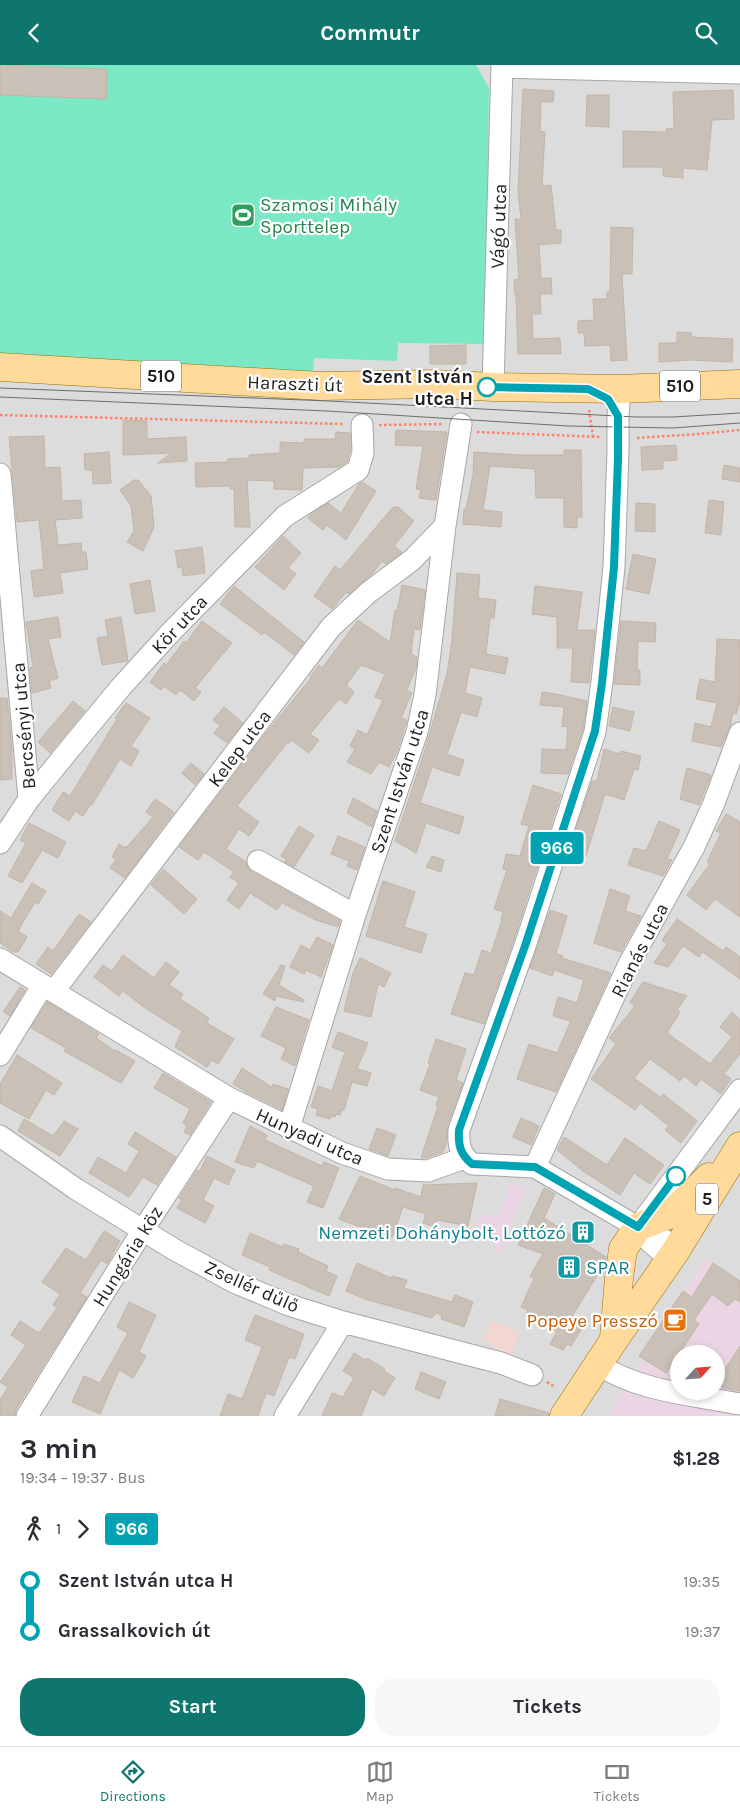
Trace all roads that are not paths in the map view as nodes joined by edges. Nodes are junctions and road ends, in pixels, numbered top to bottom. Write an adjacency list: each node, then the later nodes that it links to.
1 (502, 66): 2 (street); 5 (street, Vágó utca)
2 (740, 73)
3 (0, 367): 5 (main road, Haraszti út / 510)
4 (740, 384): 6 (main road, Haraszti út / 510)
5 (493, 387): 7 (main road, Haraszti út / 510)
6 (620, 389): 7 (main road, Haraszti út / 510); 8 (street)
7 (588, 400): 8 (street)
8 (618, 416): 26 (street)
9 (362, 425): 14 (street, Kör utca)
10 (461, 427): 12 (street, Szent István utca)
11 (0, 474): 14 (street, Bercsényi utca)
12 (445, 526): 17 (street, Szent István utca); 19 (street, Kelep utca)
13 (740, 733): 27 (street, Rianás utca)
14 (29, 799): 15 (street, Kör utca)
15 (0, 843)
16 (258, 861): 17 (street)
17 (355, 915): 23 (street, Szent István utca)
18 (0, 959): 19 (street, Hunyadi utca)
19 (48, 988): 20 (street, Kelep utca); 22 (street, Hunyadi utca)
20 (0, 1055)
21 (740, 1090): 28 (street)
22 (229, 1098): 23 (street, Hunyadi utca); 29 (street, Hungária köz)
23 (290, 1128): 26 (street, Hunyadi utca)
24 (0, 1136): 29 (street, Zsellér dűlő)
25 (740, 1146): 28 (main road); 30 (main road, 5)
26 (464, 1158): 27 (street)
27 (535, 1167): 28 (street)
28 (638, 1227): 30 (street); 32 (main road)
29 (143, 1230): 31 (street, Zsellér dűlő); 36 (street, Hungária köz)
30 (675, 1252): 32 (main road, 5)
31 (344, 1322): 34 (street, Zsellér dűlő); 37 (street)
32 (614, 1339): 33 (main road, 5)
33 (598, 1364): 35 (street); 38 (main road, 5)
34 (532, 1375)
35 (740, 1404)
36 (27, 1416)
37 (284, 1416)
38 (564, 1416)

